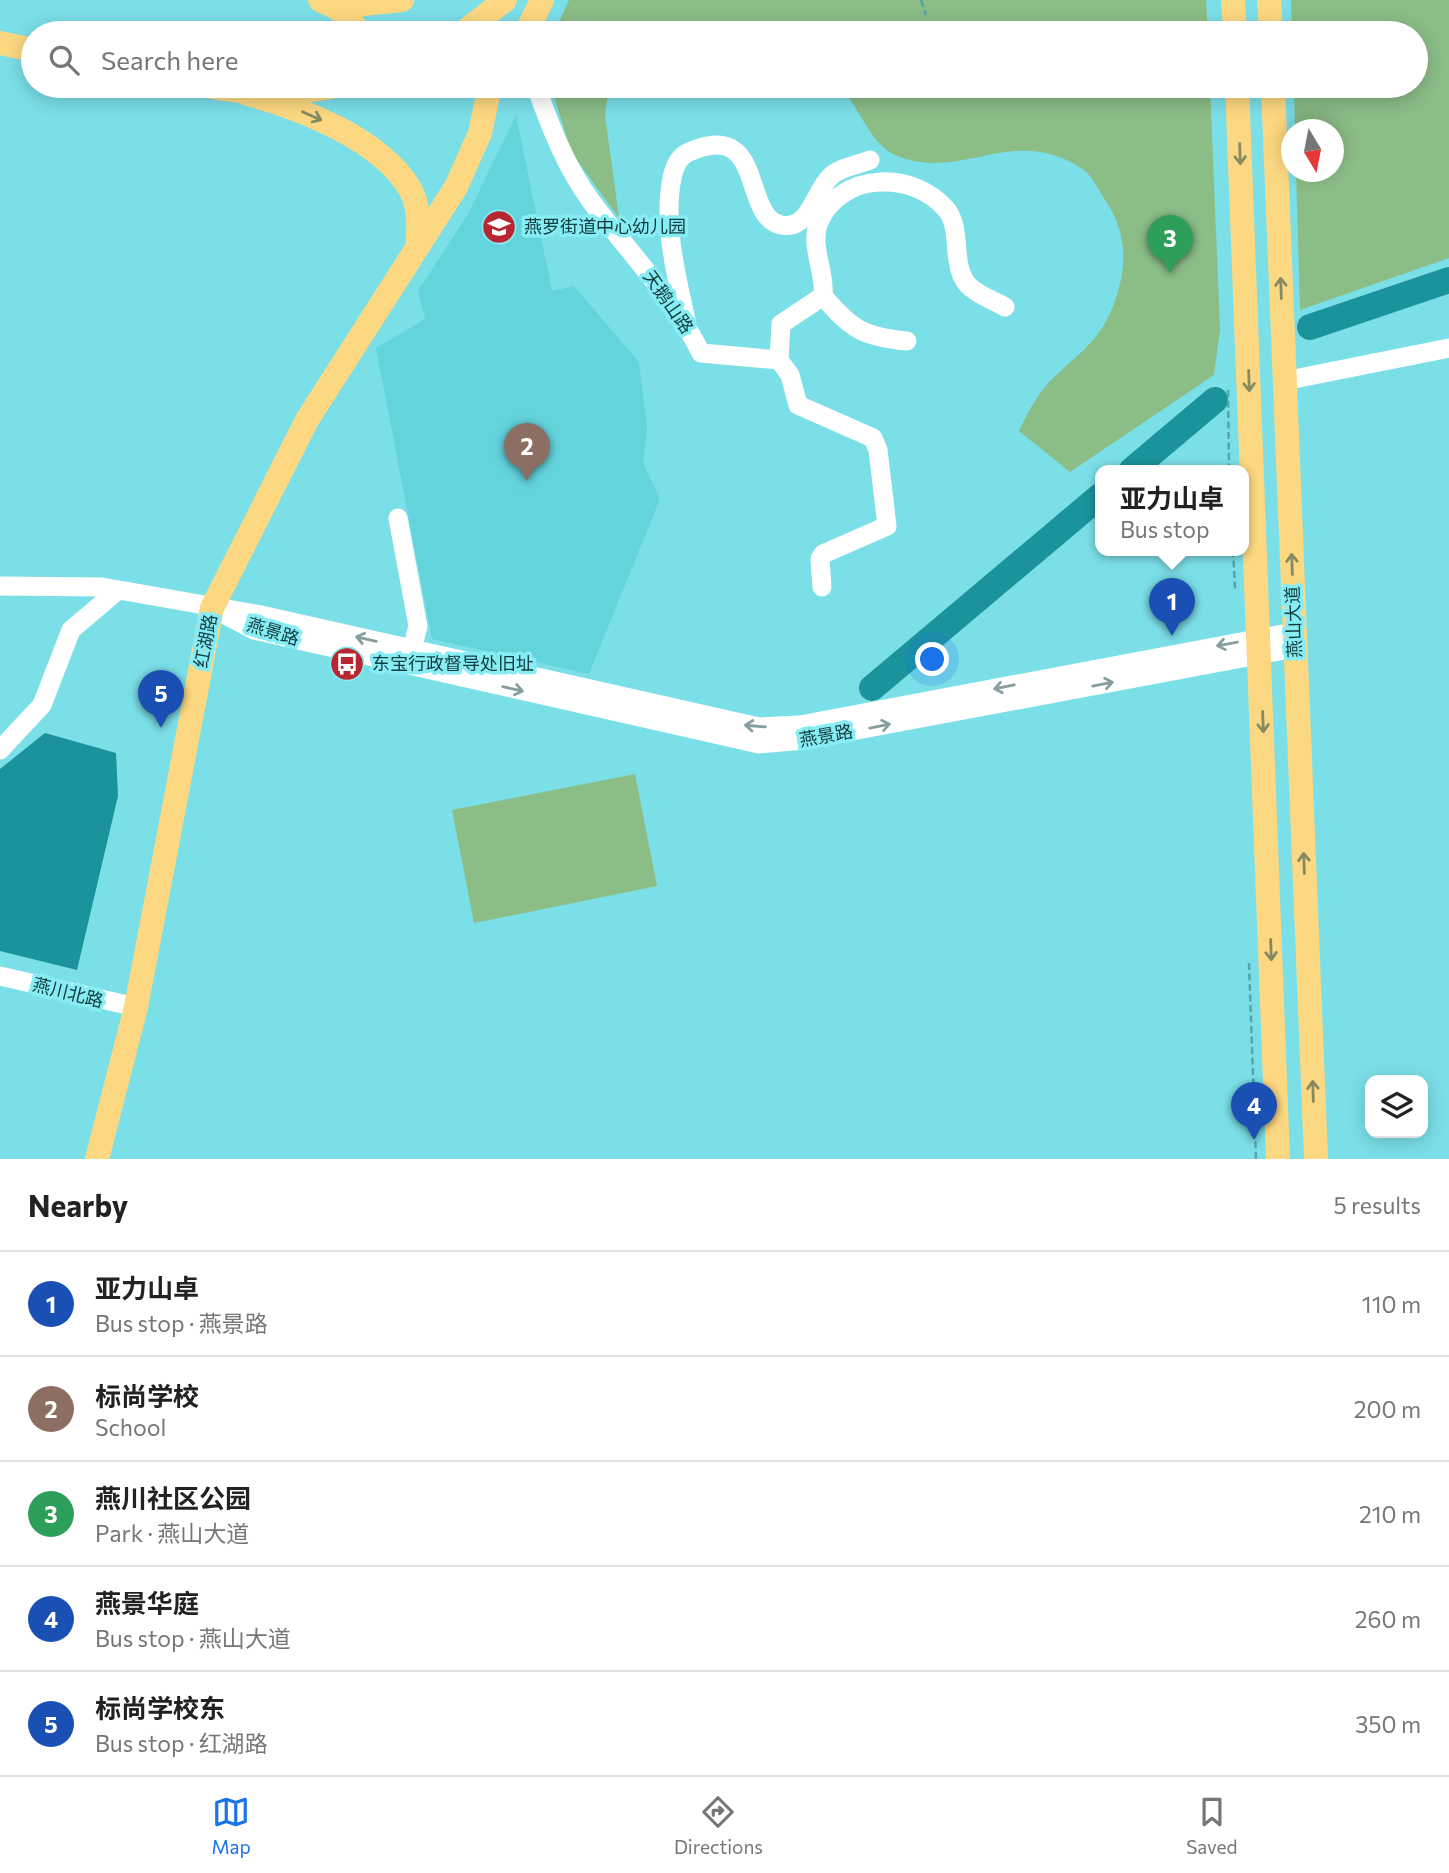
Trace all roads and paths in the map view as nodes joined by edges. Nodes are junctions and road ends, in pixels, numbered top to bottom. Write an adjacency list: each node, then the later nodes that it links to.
1 (319, 0): 2 (main road); 8 (main road)
2 (402, 0)
3 (542, 0): 9 (main road)
4 (921, 0): 7 (path)
5 (1233, 0): 10 (main road)
6 (1269, 0): 11 (main road)
7 (926, 15)
8 (352, 21)
9 (533, 21)
10 (1234, 21)
11 (1270, 21)
12 (0, 43): 13 (main road)
13 (21, 47)
14 (263, 98): 23 (main road, one-way to 23)
15 (472, 98): 23 (main road, 红湖路)
16 (488, 98): 21 (main road, 红湖路)
17 (496, 98): 21 (main road)
18 (541, 98): 26 (street, 天鹅山路)
19 (1237, 98): 37 (main road, 燕山大道, one-way to 37)
20 (1273, 98): 30 (main road, 燕山大道, one-way to 20)
21 (480, 134): 23 (main road, 红湖路)
22 (870, 160): 26 (street)
23 (416, 252): 35 (main road, 红湖路)
24 (823, 296): 25 (street); 27 (street); 29 (street)
25 (1005, 307)
26 (688, 328): 29 (street, 天鹅山路)
27 (907, 341)
28 (1449, 348): 30 (street)
29 (779, 360): 33 (street)
30 (1284, 381): 36 (main road, 燕山大道, one-way to 30)
31 (398, 518): 38 (street)
32 (0, 586): 34 (street)
33 (822, 587)
34 (117, 591): 35 (street); 39 (street)
35 (212, 608): 37 (street, 燕景路, one-way to 37); 38 (street, 燕景路, one-way to 35); 41 (main road, 红湖路)
36 (1295, 640): 37 (street, 燕景路); 44 (main road, 燕山大道, one-way to 36)
37 (1260, 646): 38 (street, 燕景路, one-way to 38); 43 (main road, 燕山大道, one-way to 43)
38 (412, 650)
39 (0, 750)
40 (0, 976): 41 (street, 燕川北路)
41 (136, 1007): 42 (main road, 红湖路)
42 (97, 1159)
43 (1278, 1159)
44 (1316, 1159)

